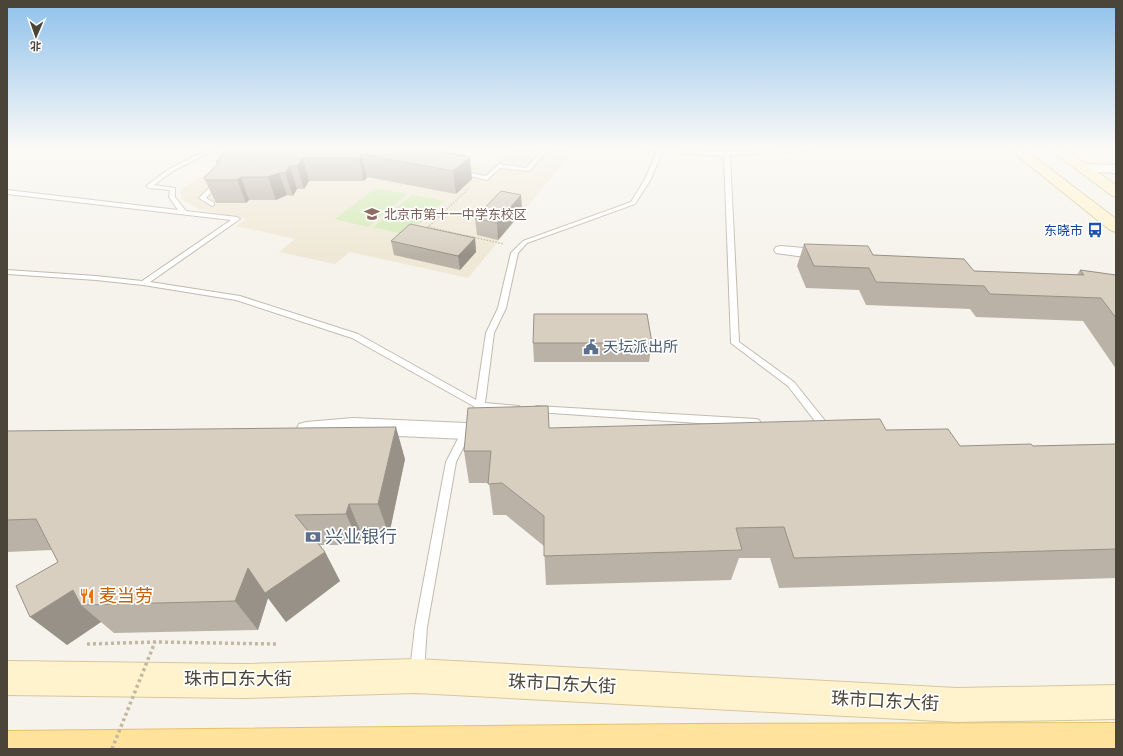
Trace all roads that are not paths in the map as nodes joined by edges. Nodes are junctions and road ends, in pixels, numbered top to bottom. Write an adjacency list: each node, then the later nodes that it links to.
1 (151, 184): 10 (lane)
2 (215, 184): 9 (lane)
3 (645, 184): 16 (lane)
4 (728, 184): 18 (lane)
5 (1061, 184): 11 (street)
6 (1105, 184): 8 (street)
7 (7, 192): 10 (lane)
8 (1116, 192)
9 (212, 204)
10 (183, 212): 15 (lane)
11 (1116, 227)
12 (781, 250): 13 (street)
13 (843, 257)
14 (7, 272): 15 (lane)
15 (143, 283): 16 (lane)
16 (480, 406): 17 (lane); 20 (lane)
17 (762, 424)
18 (809, 426)
19 (290, 431): 20 (street)
20 (466, 431): 21 (lane)
21 (416, 676): 22 (street, 珠市口东大街); 23 (street, 珠市口东大街)
22 (7, 678)
23 (1116, 702)
24 (1116, 741): 25 (main road)
25 (7, 749)

